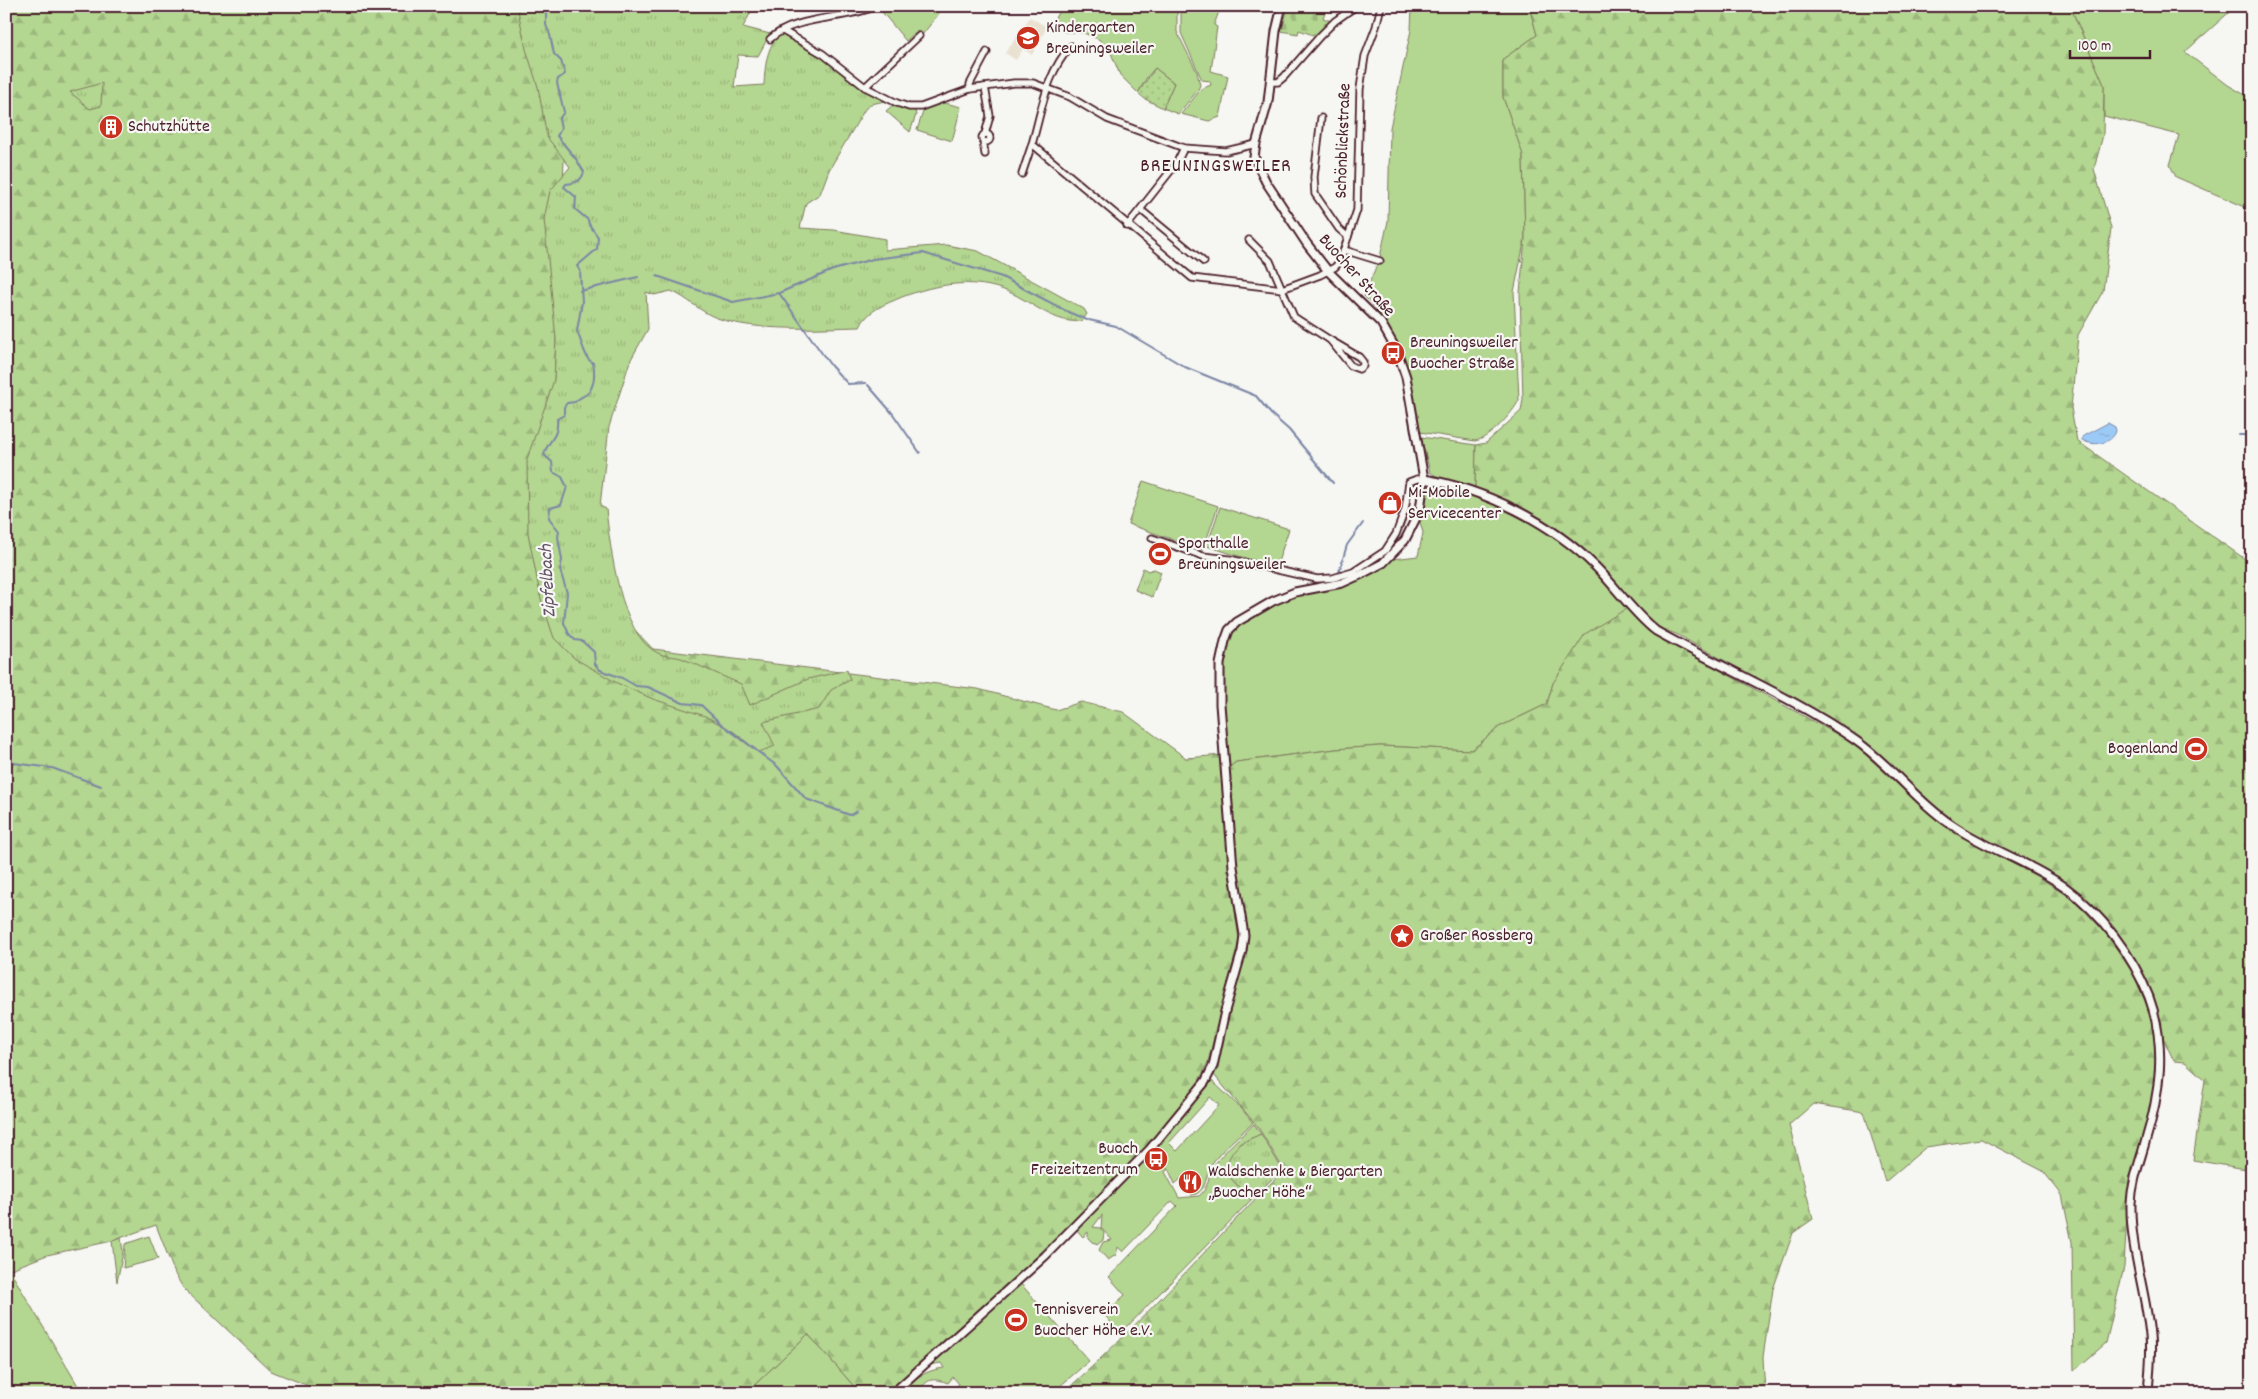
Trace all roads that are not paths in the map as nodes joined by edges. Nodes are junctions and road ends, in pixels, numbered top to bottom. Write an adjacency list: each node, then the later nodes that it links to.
1 (1282, 6): 10 (street)
2 (1356, 6): 10 (street)
3 (1381, 6): 23 (street, Schönblickstraße)
4 (871, 8): 5 (street)
5 (783, 31): 7 (street); 12 (street)
6 (919, 36): 12 (street)
7 (770, 39)
8 (1071, 46): 13 (street)
9 (987, 52): 14 (street)
10 (1270, 82): 17 (street)
11 (985, 86): 13 (street); 14 (street); 19 (street)
12 (865, 87): 14 (street)
13 (1047, 87): 16 (street); 18 (street)
14 (970, 89)
15 (1321, 118): 23 (street)
16 (1032, 144): 20 (street); 22 (street)
17 (1256, 144): 18 (street); 28 (street, Buocher Straße)
18 (1184, 148): 21 (street)
19 (985, 154)
20 (1022, 174)
21 (1140, 210): 22 (street); 27 (street)
22 (1127, 226): 29 (street)
23 (1348, 237): 25 (street, Schönblickstraße)
24 (1249, 240): 29 (street)
25 (1344, 250): 26 (street); 28 (street, Schönblickstraße)
26 (1380, 261)
27 (1204, 262)
28 (1328, 271): 29 (street); 31 (street, Buocher Straße)
29 (1282, 289): 30 (street)
30 (1330, 340): 30 (street)
31 (1424, 480): 32 (street); 33 (street, Buocher Straße); 34 (street)
32 (1152, 538)
33 (894, 1393)
34 (2148, 1393)

